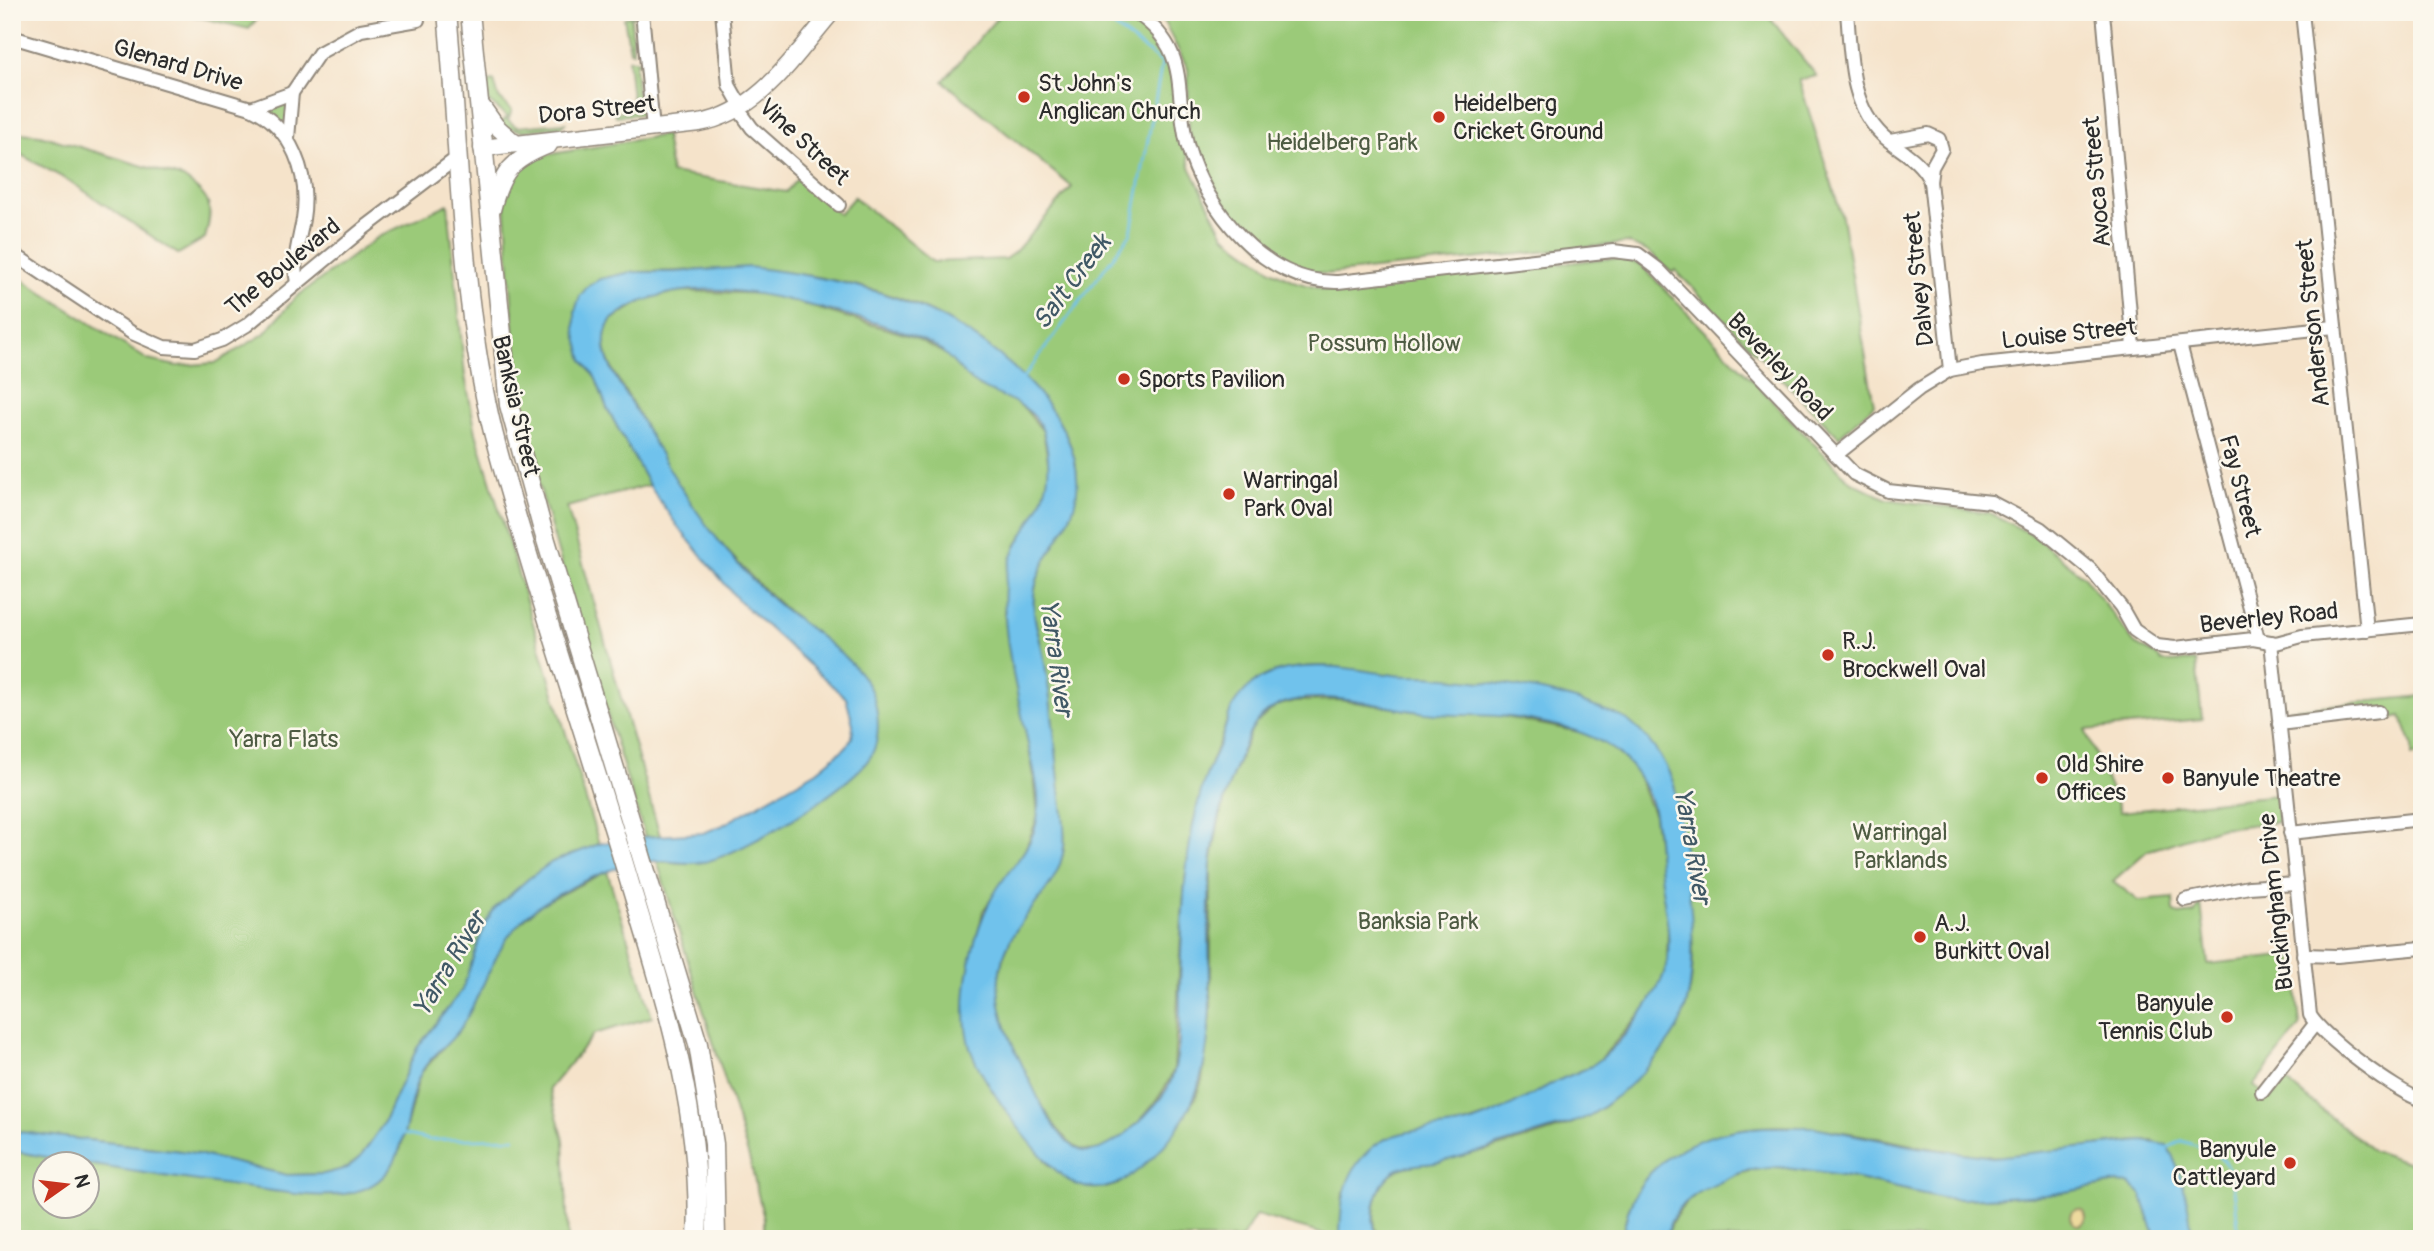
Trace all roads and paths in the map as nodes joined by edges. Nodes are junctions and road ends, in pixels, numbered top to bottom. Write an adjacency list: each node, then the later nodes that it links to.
1 (447, 12): 22 (highway, Banksia Street)
2 (470, 12): 13 (highway, Banksia Street)
3 (642, 12): 16 (street)
4 (722, 12): 15 (street, Vine Street)
5 (832, 12): 15 (main road)
6 (1135, 12): 34 (street, Beverley Road)
7 (1847, 12): 19 (street, Dalvey Street)
8 (2103, 12): 32 (street, Avoca Street)
9 (2302, 12): 30 (street, Anderson Street)
10 (418, 20): 12 (street, Glenard Drive)
11 (12, 37): 14 (street, Glenard Drive)
12 (292, 93): 14 (street, Glenard Drive); 18 (street, Glenard Drive)
13 (478, 100): 20 (main road); 21 (highway, Banksia Street)
14 (251, 108): 18 (street, Glenard Drive)
15 (741, 109): 16 (main road, Dora Street); 24 (street, Vine Street)
16 (653, 129): 17 (main road, Dora Street)
17 (568, 137): 20 (main road, Dora Street); 25 (main road)
18 (288, 138): 26 (street, Glenard Drive)
19 (1890, 141): 23 (street, Dalvey Street); 23 (street, Dalvey Street)
20 (515, 143): 21 (main road, Dora Street)
21 (482, 148): 22 (highway, Dora Street); 25 (highway, Banksia Street)
22 (458, 158): 28 (street, The Boulevard); 40 (highway, Banksia Street)
23 (1931, 184): 33 (street, Dalvey Street)
24 (839, 205)
25 (489, 220): 40 (highway, Banksia Street)
26 (294, 251): 28 (street); 29 (street, Glenard Drive)
27 (12, 253): 29 (street, The Boulevard)
28 (314, 269): 29 (street, The Boulevard)
29 (297, 283)
30 (2334, 327): 31 (street, Louise Street); 36 (street, Anderson Street)
31 (2180, 344): 32 (street, Louise Street); 37 (street, Fay Street)
32 (2133, 347): 33 (street, Louise Street)
33 (1950, 370): 34 (street, Louise Street)
34 (1836, 455): 37 (street, Beverley Road)
35 (2422, 624): 36 (street, Beverley Road)
36 (2367, 630): 37 (street, Beverley Road)
37 (2265, 640): 39 (street, Buckingham Drive)
38 (2379, 712): 39 (street)
39 (2279, 724): 42 (street, Buckingham Drive)
40 (613, 796): 45 (highway)
41 (2422, 819): 42 (street)
42 (2290, 833): 43 (street, Buckingham Drive)
43 (2296, 884): 44 (street); 47 (street, Buckingham Drive)
44 (2185, 900)
45 (648, 912): 51 (highway); 52 (highway)
46 (2422, 948): 47 (street)
47 (2304, 960): 48 (street, Buckingham Drive)
48 (2315, 1024): 49 (street); 50 (street)
49 (2262, 1093)
50 (2422, 1100)
51 (696, 1239)
52 (716, 1239)

